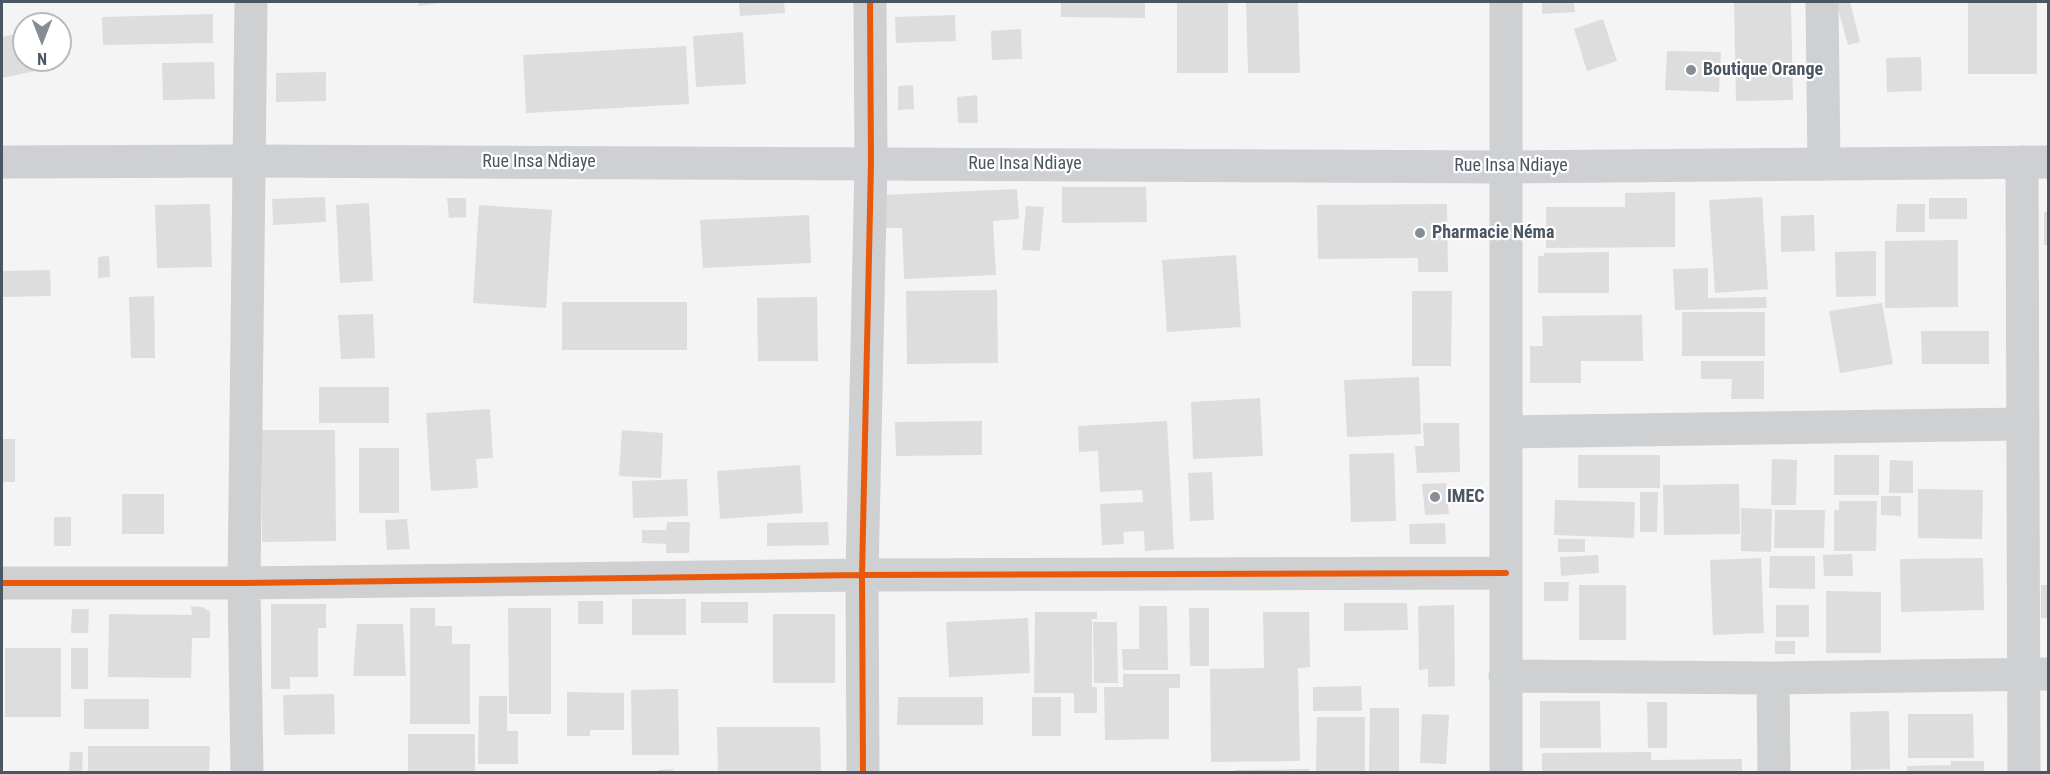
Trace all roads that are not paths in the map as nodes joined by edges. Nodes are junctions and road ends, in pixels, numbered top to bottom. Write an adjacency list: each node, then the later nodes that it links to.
1 (251, 2): 5 (street)
2 (870, 2): 8 (street)
3 (1506, 2): 10 (street)
4 (1822, 2): 9 (street)
5 (249, 161): 6 (main road, Rue Insa Ndiaye); 8 (main road, Rue Insa Ndiaye); 15 (street)
6 (2, 162)
7 (2035, 162): 9 (main road, Rue Insa Ndiaye); 11 (street)
8 (871, 163): 10 (main road, Rue Insa Ndiaye); 14 (street)
9 (1824, 164): 10 (main road, Rue Insa Ndiaye)
10 (1506, 167): 12 (street)
11 (2021, 424): 12 (street); 17 (street)
12 (1506, 432): 13 (street)
13 (1506, 573): 14 (street); 18 (street)
14 (862, 575): 15 (street); 21 (street)
15 (244, 583): 16 (street); 20 (street)
16 (2, 584)
17 (2037, 675): 19 (street); 24 (street)
18 (1505, 676): 19 (street); 22 (street)
19 (1773, 678): 23 (street)
20 (247, 772)
21 (862, 772)
22 (1506, 772)
23 (1774, 772)
24 (2025, 772)

